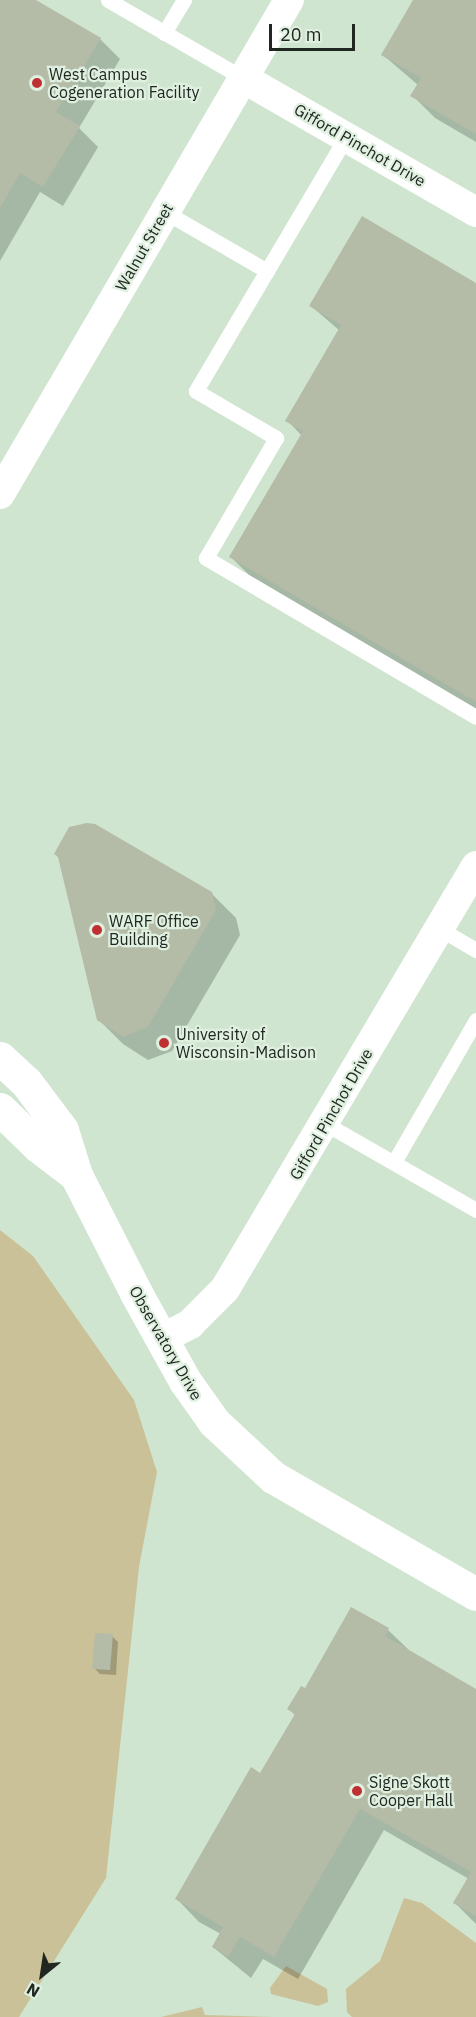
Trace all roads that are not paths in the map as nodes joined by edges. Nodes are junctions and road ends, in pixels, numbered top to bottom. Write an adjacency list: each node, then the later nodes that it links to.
1 (108, 0): 4 (lane)
2 (184, 0): 4 (lane)
3 (289, 0): 5 (street, Walnut Street)
4 (164, 33): 5 (lane)
5 (243, 78): 6 (street, Gifford Pinchot Drive); 7 (street, Walnut Street)
6 (346, 137): 8 (street, Gifford Pinchot Drive); 9 (lane)
7 (165, 212): 9 (lane); 10 (street, Walnut Street)
8 (476, 212)
9 (267, 271): 11 (lane)
10 (2, 487)
11 (476, 717)
12 (476, 866): 13 (street, Gifford Pinchot Drive)
13 (440, 929): 14 (lane); 18 (street, Gifford Pinchot Drive)
14 (476, 950)
15 (476, 1020): 19 (lane)
16 (0, 1058): 20 (street, Observatory Drive)
17 (0, 1108): 20 (street, Observatory Drive)
18 (326, 1124): 19 (lane); 22 (street, Gifford Pinchot Drive)
19 (394, 1162): 21 (lane)
20 (76, 1175): 22 (street, Observatory Drive)
21 (475, 1208)
22 (161, 1340): 23 (street, Observatory Drive)
23 (476, 1594)

